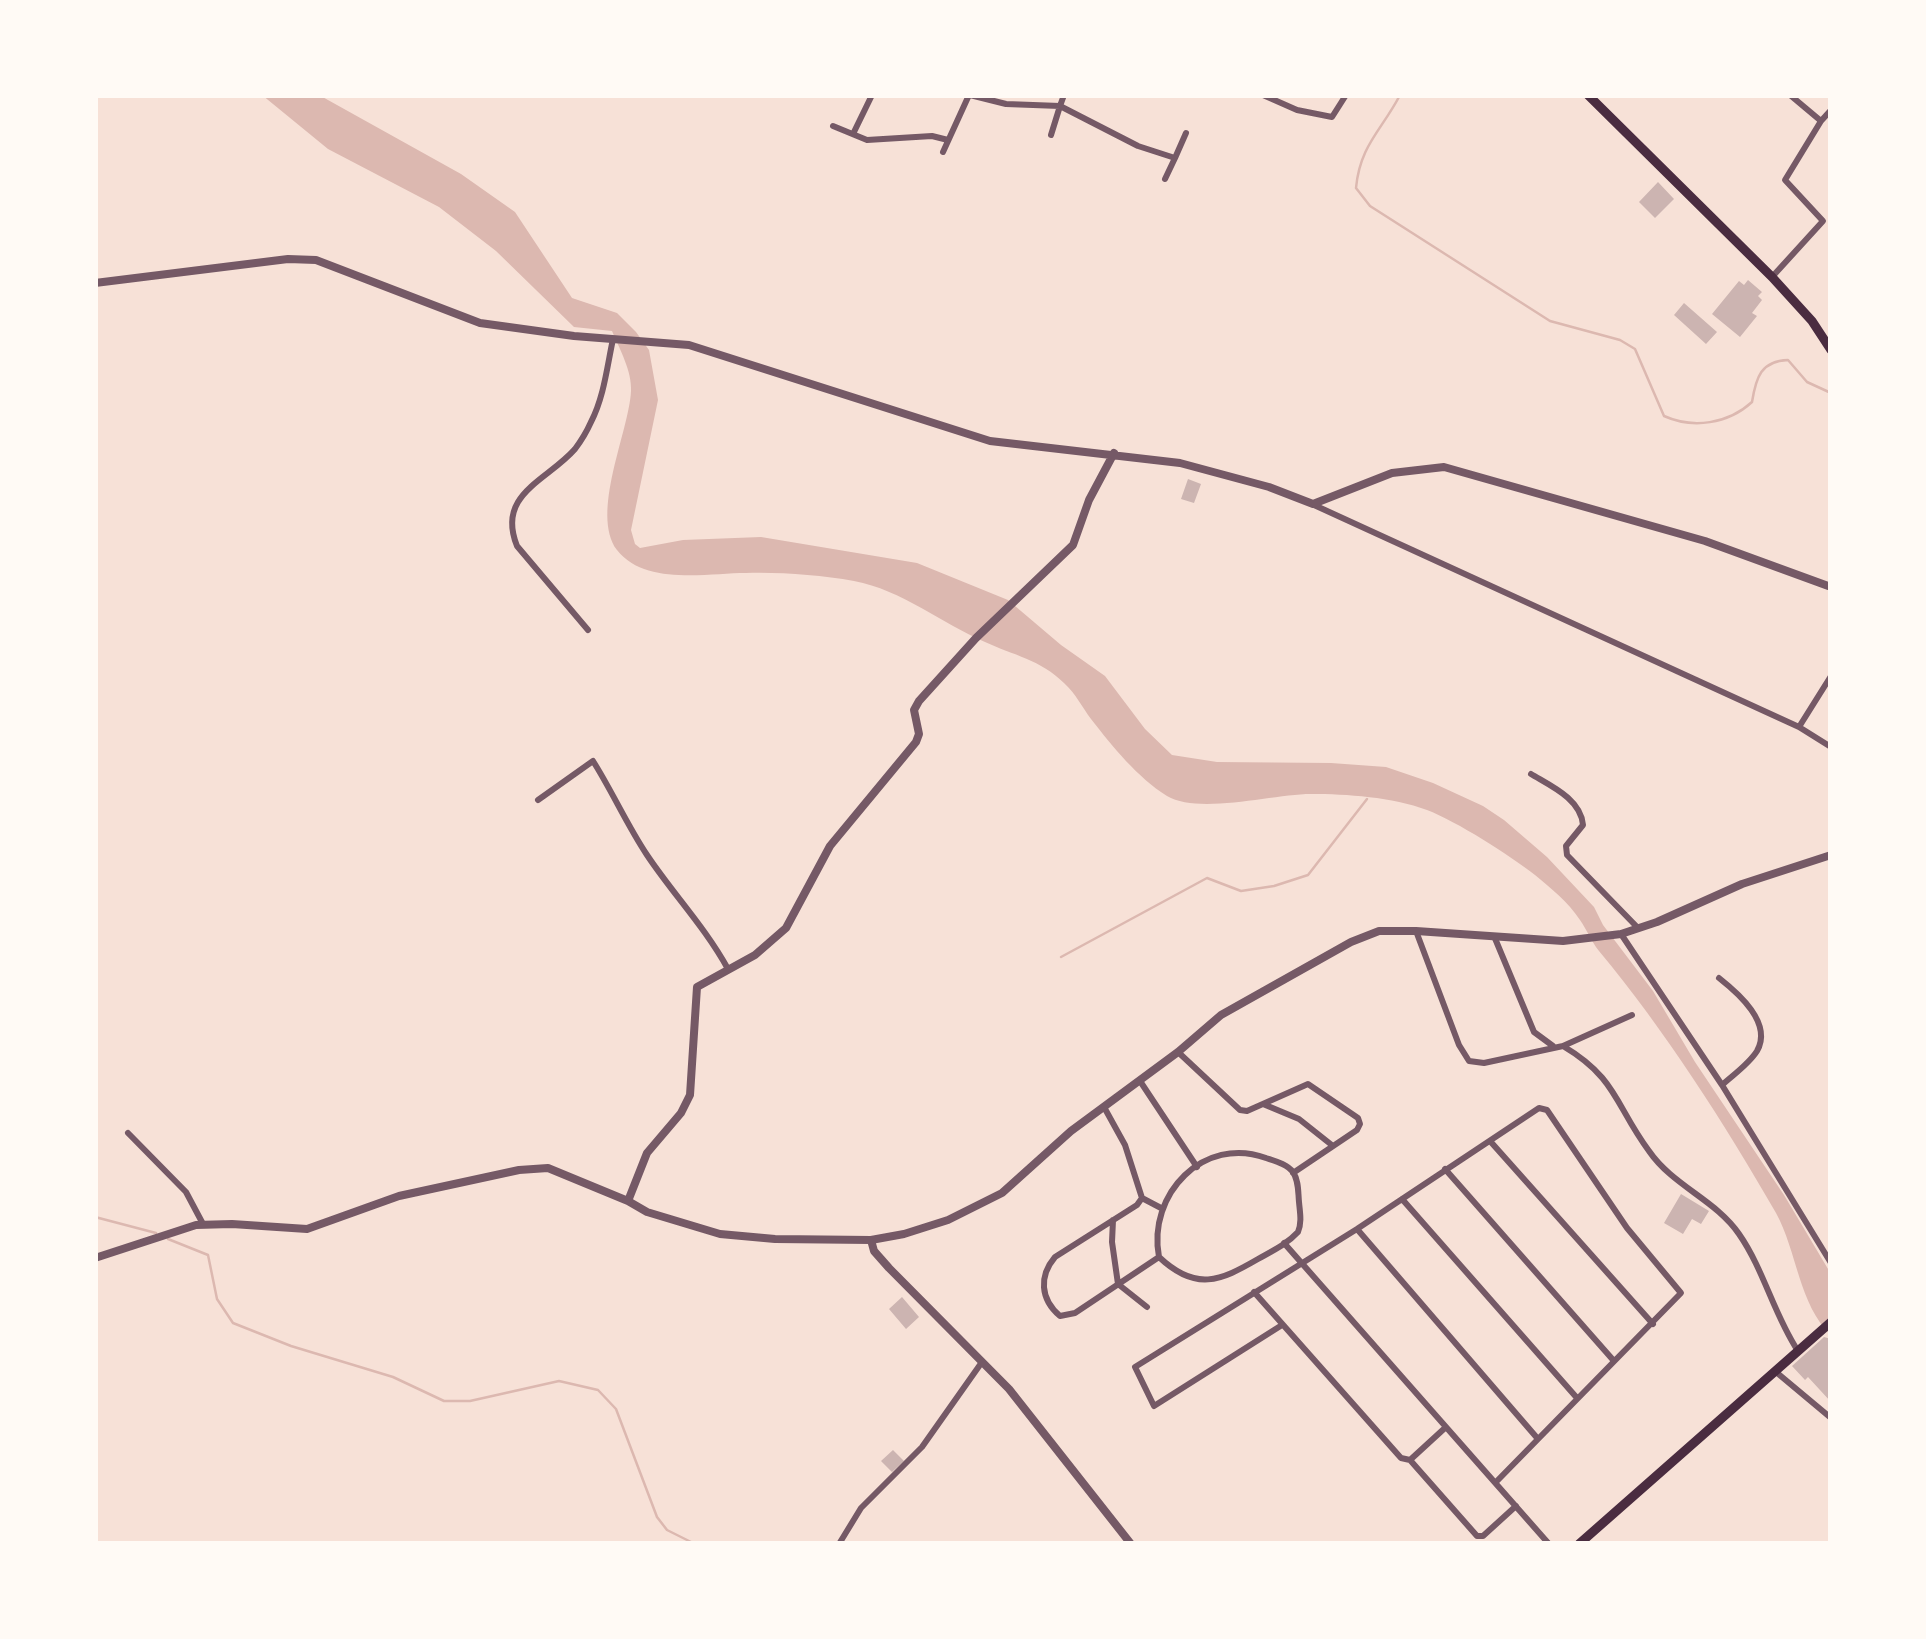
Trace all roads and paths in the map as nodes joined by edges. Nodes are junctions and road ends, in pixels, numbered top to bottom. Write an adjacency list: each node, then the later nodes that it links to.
1 (872, 95): 13 (street)
2 (969, 95): 8 (street); 15 (street)
3 (1064, 95): 8 (street)
4 (1263, 95): 5 (street)
5 (1346, 95)
6 (1588, 95): 19 (main road)
7 (1790, 95): 10 (street)
8 (1060, 106): 14 (street); 17 (street)
9 (1831, 110): 10 (street)
10 (1820, 121): 19 (street)
11 (833, 126): 13 (street)
12 (1186, 133): 17 (street)
13 (854, 134): 15 (street)
14 (1051, 136)
15 (948, 140): 16 (street)
16 (943, 152)
17 (1175, 158): 18 (street)
18 (1165, 179)
19 (1772, 277): 22 (main road)
20 (95, 284): 21 (street)
21 (618, 339): 23 (street); 26 (street)
22 (1831, 350)
23 (1114, 453): 24 (street); 37 (street)
24 (1313, 504): 25 (street); 28 (street)
25 (1831, 586)
26 (588, 630)
27 (1831, 676): 28 (street)
28 (1799, 726): 29 (street)
29 (1831, 747)
30 (1531, 774): 33 (street)
31 (538, 800): 37 (street)
32 (1831, 855): 33 (street)
33 (1639, 929): 35 (street)
34 (1416, 931): 36 (street); 40 (street); 41 (street)
35 (1619, 934): 36 (street); 43 (street)
36 (1494, 935): 40 (street)
37 (728, 968): 54 (street)
38 (1719, 978): 43 (street)
39 (1632, 1014): 40 (street)
40 (1558, 1046): 71 (street)
41 (1178, 1052): 42 (street); 44 (street)
42 (1140, 1081): 45 (street); 49 (street)
43 (1722, 1085): 64 (street)
44 (1262, 1104): 48 (street); 48 (street)
45 (1104, 1107): 52 (street); 59 (street)
46 (128, 1133): 57 (street)
47 (1490, 1141): 50 (street); 69 (street); 69 (street)
48 (1333, 1146): 51 (street)
49 (1197, 1167): 51 (street); 55 (street)
50 (1445, 1170): 53 (street); 72 (street)
51 (1294, 1173): 60 (street)
52 (1142, 1198): 55 (street); 56 (street)
53 (1402, 1199): 58 (street); 75 (street)
54 (628, 1200): 57 (street); 59 (street)
55 (1161, 1208): 61 (street)
56 (1113, 1220): 65 (street); 65 (street)
57 (203, 1224): 62 (street)
58 (1357, 1229): 63 (street); 78 (street)
59 (870, 1240): 73 (street)
60 (1284, 1243): 61 (street); 63 (street)
61 (1159, 1256): 65 (street)
62 (95, 1258)
63 (1302, 1263): 66 (street); 77 (street)
64 (1831, 1263)
65 (1118, 1284): 67 (street)
66 (1254, 1292): 70 (street); 70 (street)
67 (1147, 1307)
68 (1831, 1322): 71 (main road)
69 (1653, 1324): 72 (street)
70 (1282, 1325): 79 (street)
71 (1798, 1352): 74 (main road)
72 (1614, 1360): 75 (street)
73 (982, 1362): 82 (street); 83 (street)
74 (1776, 1372): 76 (street); 85 (main road)
75 (1577, 1398): 78 (street)
76 (1831, 1418)
77 (1446, 1426): 79 (street); 80 (street)
78 (1538, 1439): 80 (street)
79 (1410, 1460): 81 (street)
80 (1496, 1482): 81 (street)
81 (1516, 1506): 84 (street)
82 (839, 1544)
83 (1131, 1544)
84 (1549, 1544)
85 (1579, 1544)

